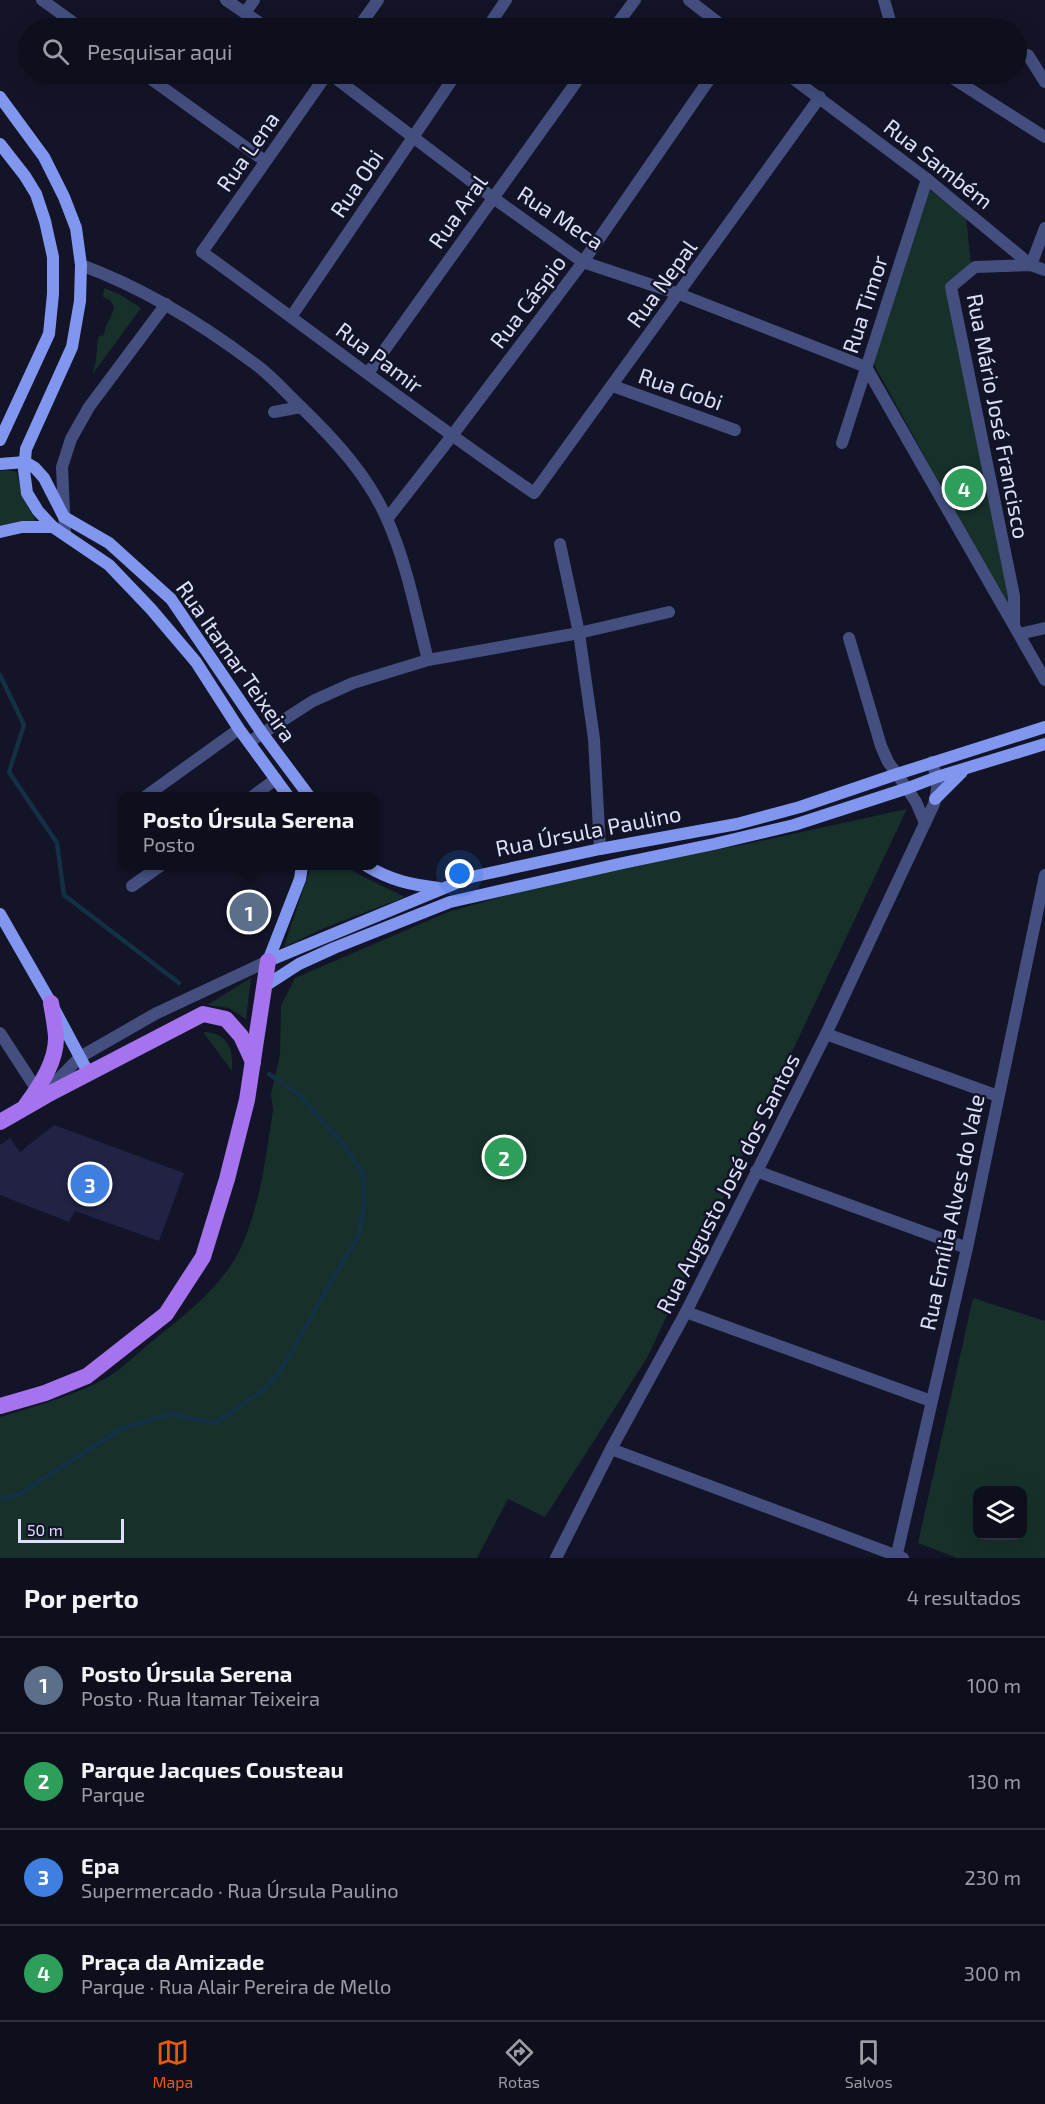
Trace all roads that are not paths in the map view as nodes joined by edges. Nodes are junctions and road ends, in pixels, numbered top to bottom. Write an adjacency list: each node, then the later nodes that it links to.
1 (42, 0): 10 (street)
2 (226, 0): 9 (street)
3 (254, 0): 9 (street)
4 (378, 0): 12 (street)
5 (506, 0): 13 (street)
6 (635, 0): 14 (street)
7 (689, 0): 15 (street)
8 (884, 0): 16 (street)
9 (245, 13): 11 (street)
10 (67, 18)
11 (252, 18)
12 (365, 18)
13 (494, 18)
14 (622, 18)
15 (712, 18)
16 (889, 18)
17 (1028, 55): 18 (street)
18 (1045, 82)
19 (158, 84): 32 (street)
20 (321, 84): 32 (street, Rua Lena)
21 (341, 84): 29 (street, Rua Meca)
22 (449, 84): 29 (street, Rua Obi)
23 (575, 84): 34 (street, Rua Aral)
24 (706, 84): 37 (street, Rua Cáspio)
25 (801, 84): 28 (street, Rua Sambém)
26 (962, 84): 30 (street)
27 (0, 97): 38 (main road)
28 (820, 97): 33 (street, Rua Sambém); 41 (street, Rua Nepal)
29 (412, 137): 34 (street, Rua Meca); 43 (street, Rua Obi)
30 (1045, 137)
31 (0, 144): 51 (main road)
32 (266, 161): 36 (street, Rua Lena)
33 (927, 179): 39 (street, Rua Sambém); 44 (street, Rua Timor)
34 (492, 197): 37 (street, Rua Meca); 45 (street, Rua Aral)
35 (1045, 228): 39 (street)
36 (202, 252): 43 (street, Rua Pamir)
37 (583, 262): 41 (street, Rua Meca); 50 (street, Rua Cáspio)
38 (81, 265): 42 (street); 53 (main road)
39 (1031, 265): 40 (street); 64 (street, Rua Mário José Francisco)
40 (1045, 270)
41 (679, 294): 44 (street, Rua Meca); 46 (street, Rua Nepal)
42 (166, 304): 47 (street); 56 (street)
43 (291, 317): 45 (street, Rua Pamir)
44 (866, 367): 52 (street, Rua Timor); 64 (street)
45 (368, 373): 50 (street, Rua Pamir)
46 (613, 386): 49 (street, Rua Gobi); 55 (street, Rua Nepal)
47 (301, 407): 48 (street); 57 (street)
48 (274, 412)
49 (735, 430)
50 (451, 437): 55 (street, Rua Pamir); 57 (street, Rua Cáspio)
51 (0, 440)
52 (842, 443)
53 (25, 462): 54 (main road); 56 (main road); 58 (main road)
54 (0, 464)
55 (534, 493)
56 (64, 517): 60 (street); 71 (main road, Rua Itamar Teixeira)
57 (387, 519): 67 (street)
58 (53, 527): 59 (main road); 60 (main road, Rua Itamar Teixeira)
59 (0, 532)
60 (65, 534): 70 (main road, Rua Itamar Teixeira)
61 (560, 544): 65 (street)
62 (669, 612): 65 (street)
63 (1045, 628): 64 (street)
64 (1017, 629): 68 (street)
65 (579, 633): 67 (street); 86 (street)
66 (849, 638): 76 (street)
67 (428, 660): 71 (street)
68 (1045, 680)
69 (1045, 727): 74 (main road, Rua Úrsula Paulino)
70 (239, 729): 72 (main road, Rua Itamar Teixeira); 80 (street)
71 (262, 732): 72 (street); 83 (main road, Rua Itamar Teixeira)
72 (249, 742): 78 (main road, Rua Itamar Teixeira)
73 (1045, 744): 75 (main road, Rua Úrsula Paulino)
74 (932, 762): 76 (main road, Rua Úrsula Paulino); 77 (street, Rua Augusto José dos Santos)
75 (968, 767): 77 (main road, Rua Úrsula Paulino); 84 (main road)
76 (897, 774): 79 (street); 86 (main road, Rua Úrsula Paulino)
77 (937, 777): 79 (main road, Rua Úrsula Paulino); 84 (street, Rua Augusto José dos Santos)
78 (276, 779): 81 (street); 82 (main road, Rua Itamar Teixeira)
79 (908, 788): 85 (street); 95 (main road, Rua Úrsula Paulino)
80 (152, 792)
81 (258, 792)
82 (285, 792)
83 (306, 792)
84 (935, 799): 85 (street, Rua Augusto José dos Santos)
85 (925, 823): 98 (street, Rua Augusto José dos Santos)
86 (600, 849): 92 (main road, Rua Úrsula Paulino)
87 (154, 870): 91 (street)
88 (301, 870): 94 (main road)
89 (374, 870): 92 (main road)
90 (1045, 875): 102 (street, Rua Emília Alves do Vale)
91 (132, 886)
92 (441, 888): 94 (main road, Rua Úrsula Paulino)
93 (0, 914): 96 (main road)
94 (268, 961): 95 (main road); 99 (street, Rua Úrsula Paulino)
95 (265, 986): 100 (main road)
96 (51, 1003): 99 (main road); 103 (main road)
97 (0, 1034): 103 (street)
98 (826, 1034): 102 (street); 105 (street, Rua Augusto José dos Santos)
99 (80, 1057): 101 (main road); 103 (street, Rua Úrsula Paulino)
100 (253, 1063): 101 (main road, Rua Úrsula Paulino); 109 (main road)
101 (89, 1074): 103 (main road, Rua Úrsula Paulino)
102 (998, 1096): 106 (street, Rua Emília Alves do Vale)
103 (34, 1099): 104 (main road, Rua Úrsula Paulino)
104 (0, 1122)
105 (756, 1171): 106 (street); 107 (street, Rua Augusto José dos Santos)
106 (967, 1248): 108 (street, Rua Emília Alves do Vale)
107 (686, 1312): 108 (street); 110 (street, Rua Augusto José dos Santos)
108 (931, 1401): 111 (street, Rua Emília Alves do Vale)
109 (0, 1406)
110 (611, 1449): 111 (street); 112 (street, Rua Augusto José dos Santos)
111 (899, 1557)
112 (556, 1558)

